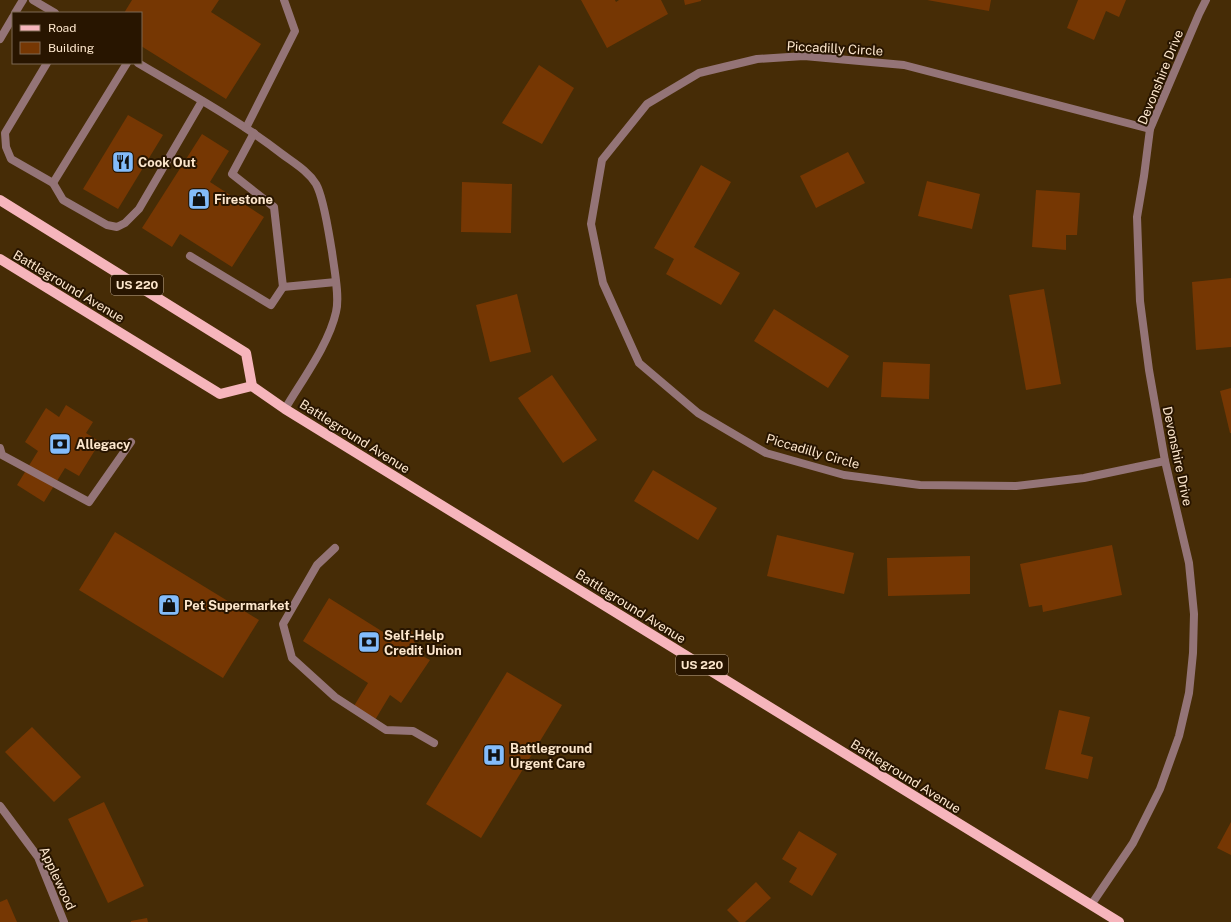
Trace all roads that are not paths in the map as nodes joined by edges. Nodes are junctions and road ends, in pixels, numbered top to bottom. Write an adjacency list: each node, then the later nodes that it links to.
1 (23, 0): 5 (street)
2 (34, 0): 6 (street)
3 (284, 0): 13 (street)
4 (1206, 0): 14 (street, Devonshire Drive)
5 (17, 12)
6 (53, 12)
7 (12, 19): 8 (street)
8 (0, 39)
9 (46, 64): 16 (street)
10 (127, 64): 16 (street)
11 (140, 64): 12 (street)
12 (202, 101): 13 (street); 16 (street)
13 (246, 128): 15 (street)
14 (1150, 129): 26 (street, Devonshire Drive); 26 (street, Piccadilly Circle)
15 (254, 133): 20 (street); 21 (street)
16 (53, 183)
17 (0, 200): 22 (main road, US 220)
18 (190, 256): 21 (street)
19 (0, 259): 22 (main road, Battleground Avenue)
20 (336, 282): 21 (street); 23 (street)
21 (284, 287)
22 (252, 386): 23 (main road, Battleground Avenue / US 220)
23 (285, 409): 30 (main road, Battleground Avenue / US 220)
24 (131, 442): 25 (street)
25 (0, 448)
26 (1165, 461): 30 (street, Devonshire Drive)
27 (335, 548): 28 (street)
28 (434, 743)
29 (0, 806): 31 (street, Applewood)
30 (1091, 905): 32 (main road, Battleground Avenue / US 220)
31 (64, 922)
32 (1119, 922)

